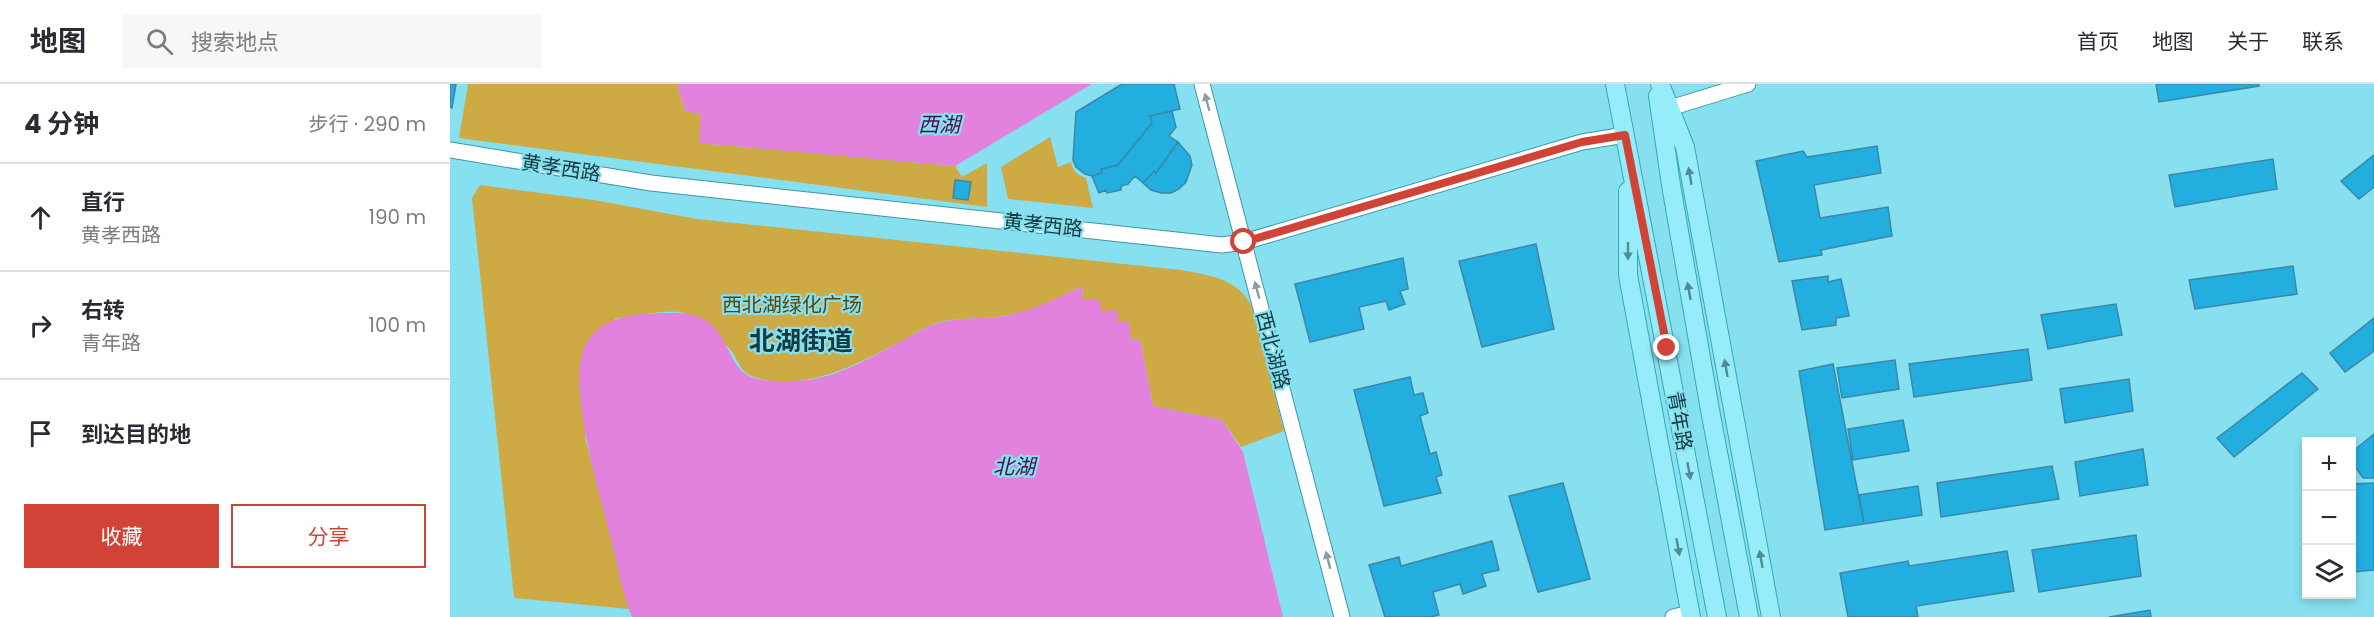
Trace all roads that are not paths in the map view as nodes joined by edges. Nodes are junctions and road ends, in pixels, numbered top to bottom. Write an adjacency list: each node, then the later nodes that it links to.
1 (1202, 84): 8 (street, 西北湖路, one-way to 1)
2 (1615, 84): 6 (main road, 青年路)
3 (1658, 84): 5 (main road, 青年路)
4 (1748, 84): 5 (street)
5 (1665, 113): 12 (main road, 青年路, one-way to 5); 13 (main road, one-way to 5)
6 (1626, 143): 8 (street, 黄孝西路); 9 (main road, one-way to 9); 11 (main road, 青年路, one-way to 11)
7 (450, 150): 8 (street, 黄孝西路)
8 (1244, 242): 10 (street, 西北湖路, one-way to 8)
9 (1684, 616)
10 (1342, 617)
11 (1717, 617)
12 (1749, 617)
13 (1771, 617)

